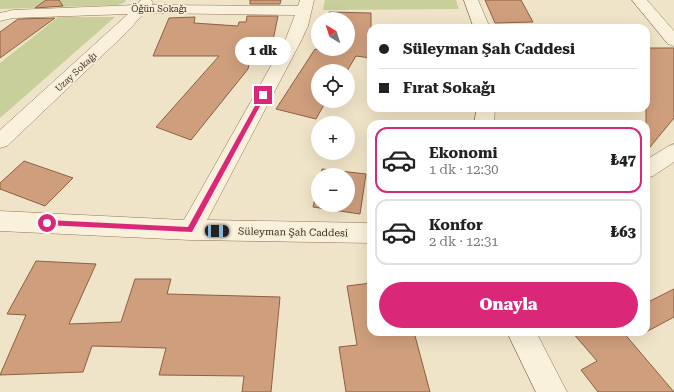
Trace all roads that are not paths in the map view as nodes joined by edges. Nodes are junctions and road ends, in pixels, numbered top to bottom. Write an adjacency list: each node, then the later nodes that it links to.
1 (471, 0): 6 (street)
2 (639, 0): 7 (street)
3 (145, 4): 4 (street, Öğün Sokağı); 5 (street, Öğün Sokağı); 8 (street, Uzay Sokağı)
4 (306, 5): 12 (street)
5 (6, 15)
6 (480, 24)
7 (674, 41)
8 (0, 141)
9 (674, 152): 10 (street)
10 (650, 167)
11 (0, 221): 12 (street, Süleyman Şah Caddesi)
12 (190, 230): 13 (street, Süleyman Şah Caddesi)
13 (367, 234)
14 (523, 336): 15 (street)
15 (552, 392)

